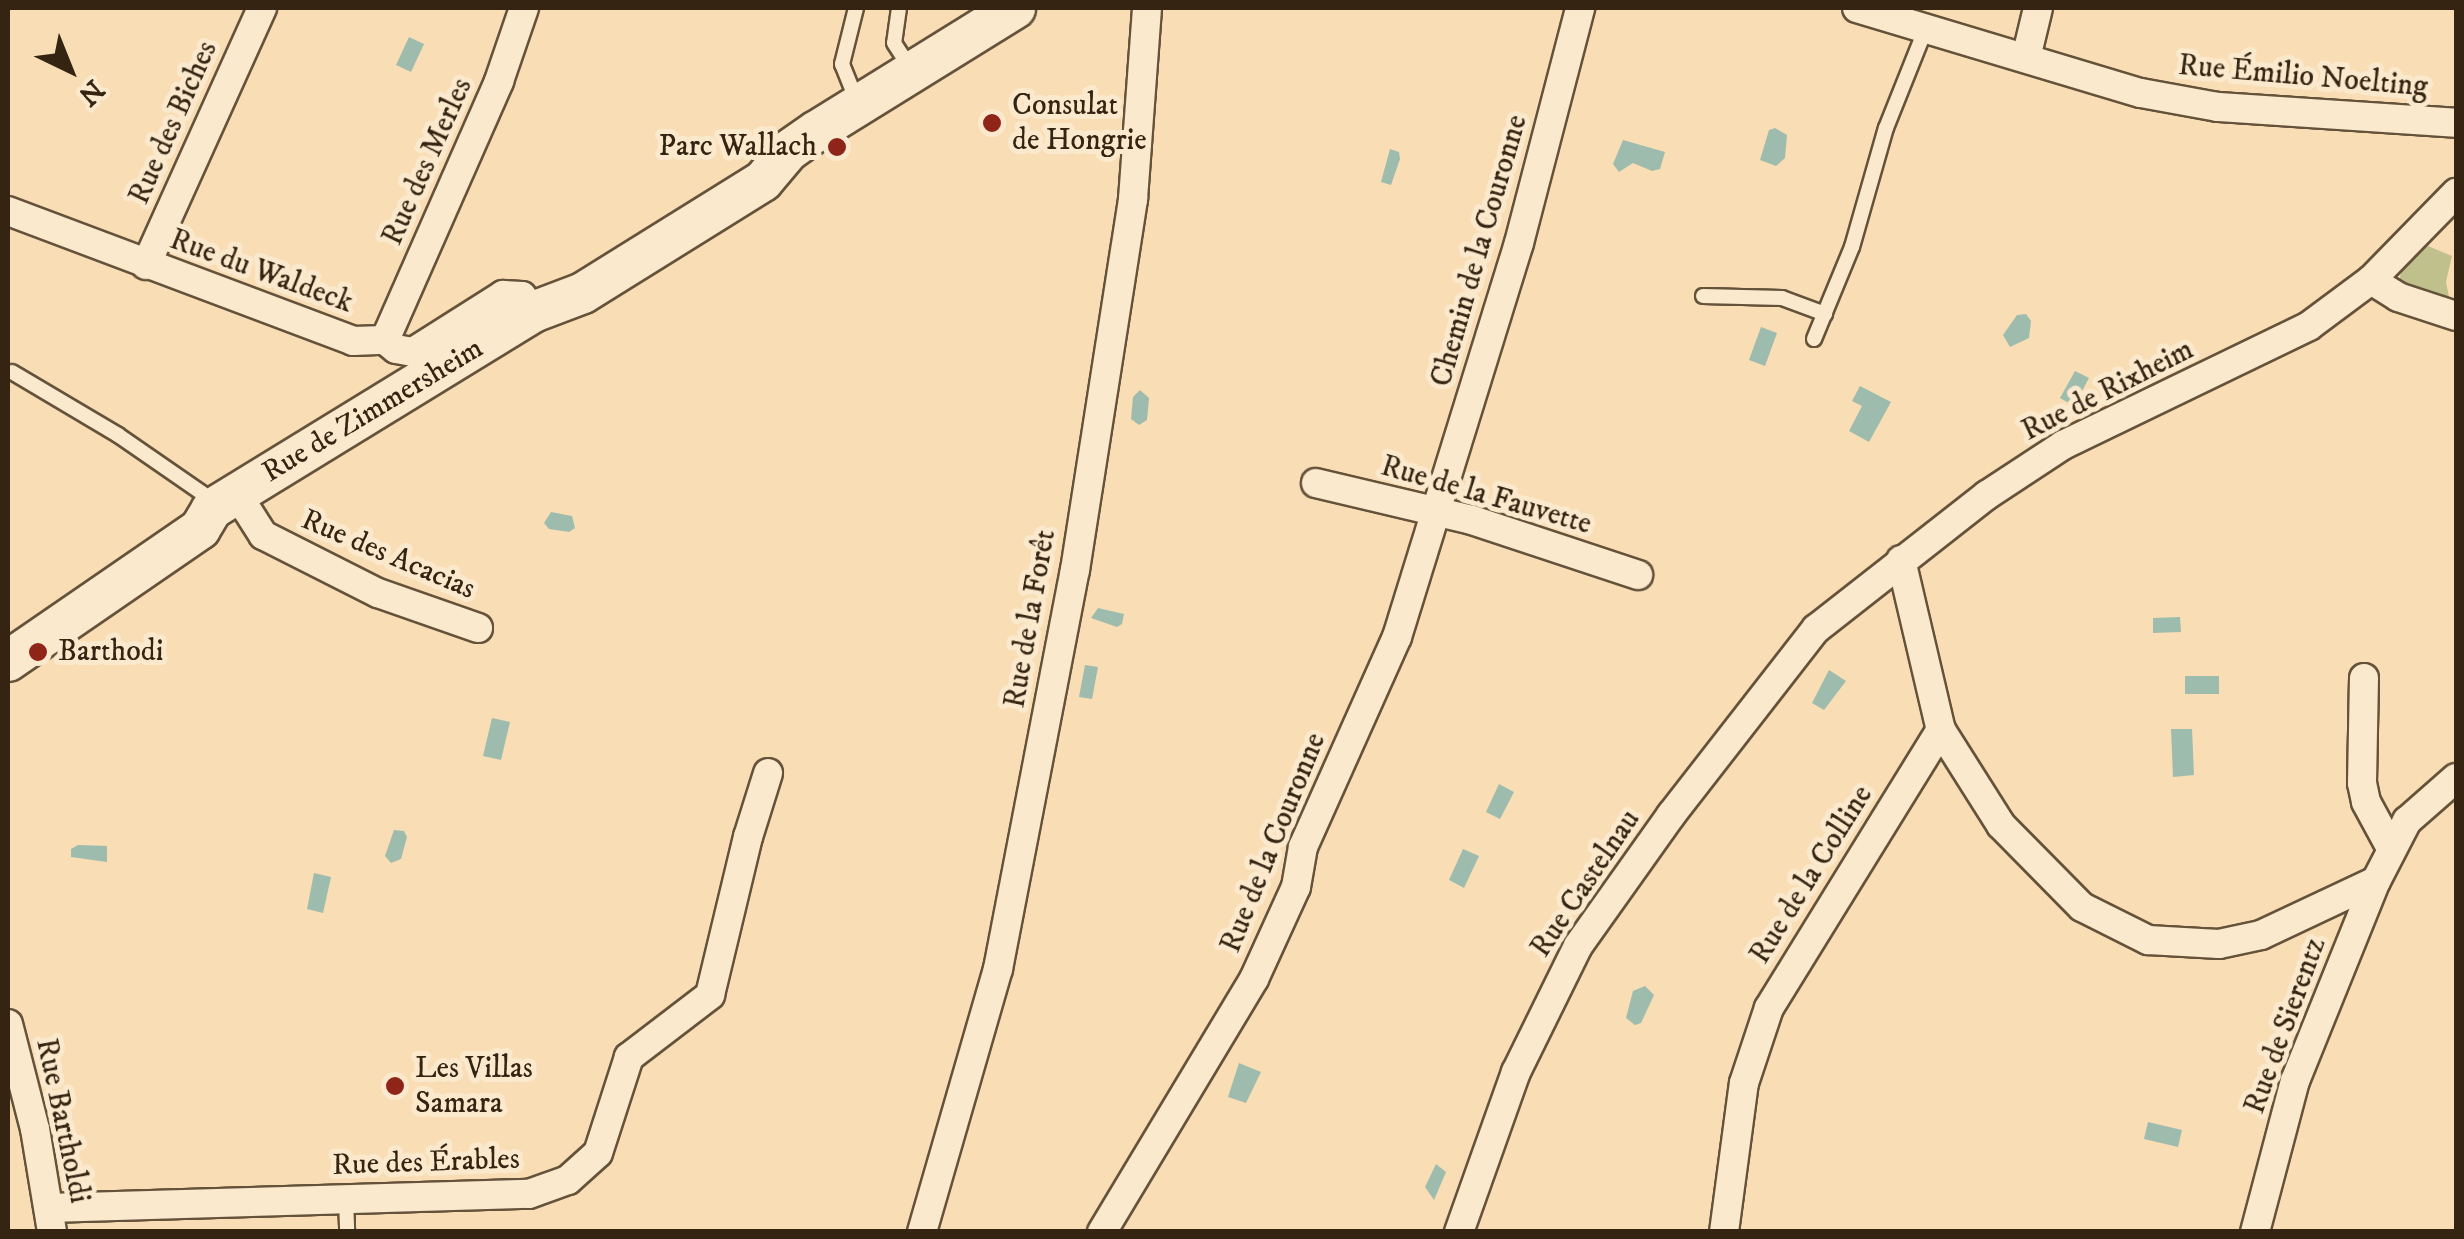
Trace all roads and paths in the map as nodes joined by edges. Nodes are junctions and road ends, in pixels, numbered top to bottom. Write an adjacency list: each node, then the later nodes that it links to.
1 (262, 8): 17 (street, Rue des Biches)
2 (524, 8): 24 (street, Rue des Merles)
3 (856, 8): 13 (lane)
4 (899, 8): 12 (lane)
5 (1014, 8): 12 (main road, Rue de Zimmersheim)
6 (1147, 8): 45 (street, Rue de la Forêt)
7 (1580, 8): 28 (street, Chemin de la Couronne)
8 (1858, 8): 10 (street, Rue Émilio Noelting)
9 (2038, 8): 11 (street)
10 (1926, 28): 11 (street, Rue Émilio Noelting); 21 (lane)
11 (2026, 58): 14 (street, Rue Émilio Noelting)
12 (912, 70): 13 (main road, Rue de Zimmersheim)
13 (858, 104): 20 (main road, Rue de Zimmersheim)
14 (2456, 122)
15 (2456, 193): 18 (street, Rue de Rixheim)
16 (8, 211): 17 (street, Rue du Waldeck)
17 (146, 265): 24 (street, Rue du Waldeck)
18 (2371, 280): 22 (street); 29 (street, Rue de Rixheim)
19 (1703, 296): 21 (lane)
20 (532, 312): 24 (street, Rue du Waldeck); 27 (main road, Rue de Zimmersheim)
21 (1824, 314): 23 (lane)
22 (2456, 316)
23 (1814, 339)
24 (385, 340)
25 (12, 372): 27 (lane)
26 (1316, 483): 28 (street, Rue de la Fauvette)
27 (225, 501): 31 (street, Rue des Acacias); 32 (main road, Rue de Zimmersheim); 34 (main road, Rue de Zimmersheim)
28 (1439, 512): 30 (street, Rue de la Fauvette); 46 (street, Rue de la Couronne)
29 (1901, 560): 33 (street, Rue de Rixheim); 36 (street)
30 (1638, 575)
31 (478, 628)
32 (8, 635)
33 (1792, 656): 47 (street, Rue Castelnau)
34 (8, 661)
35 (2364, 678): 39 (street)
36 (1940, 730): 40 (street); 48 (street, Rue de la Colline)
37 (768, 773): 42 (street, Rue des Érables)
38 (2456, 778): 39 (street, Rue de Sierentz)
39 (2391, 848): 40 (street, Rue de Sierentz)
40 (2376, 881): 49 (street, Rue de Sierentz)
41 (8, 1024): 43 (street, Rue Bartholdi)
42 (346, 1198): 43 (street, Rue des Érables); 44 (lane)
43 (51, 1220)
44 (348, 1232)
45 (922, 1232)
46 (1102, 1232)
47 (1460, 1232)
48 (1724, 1232)
49 (2255, 1232)

